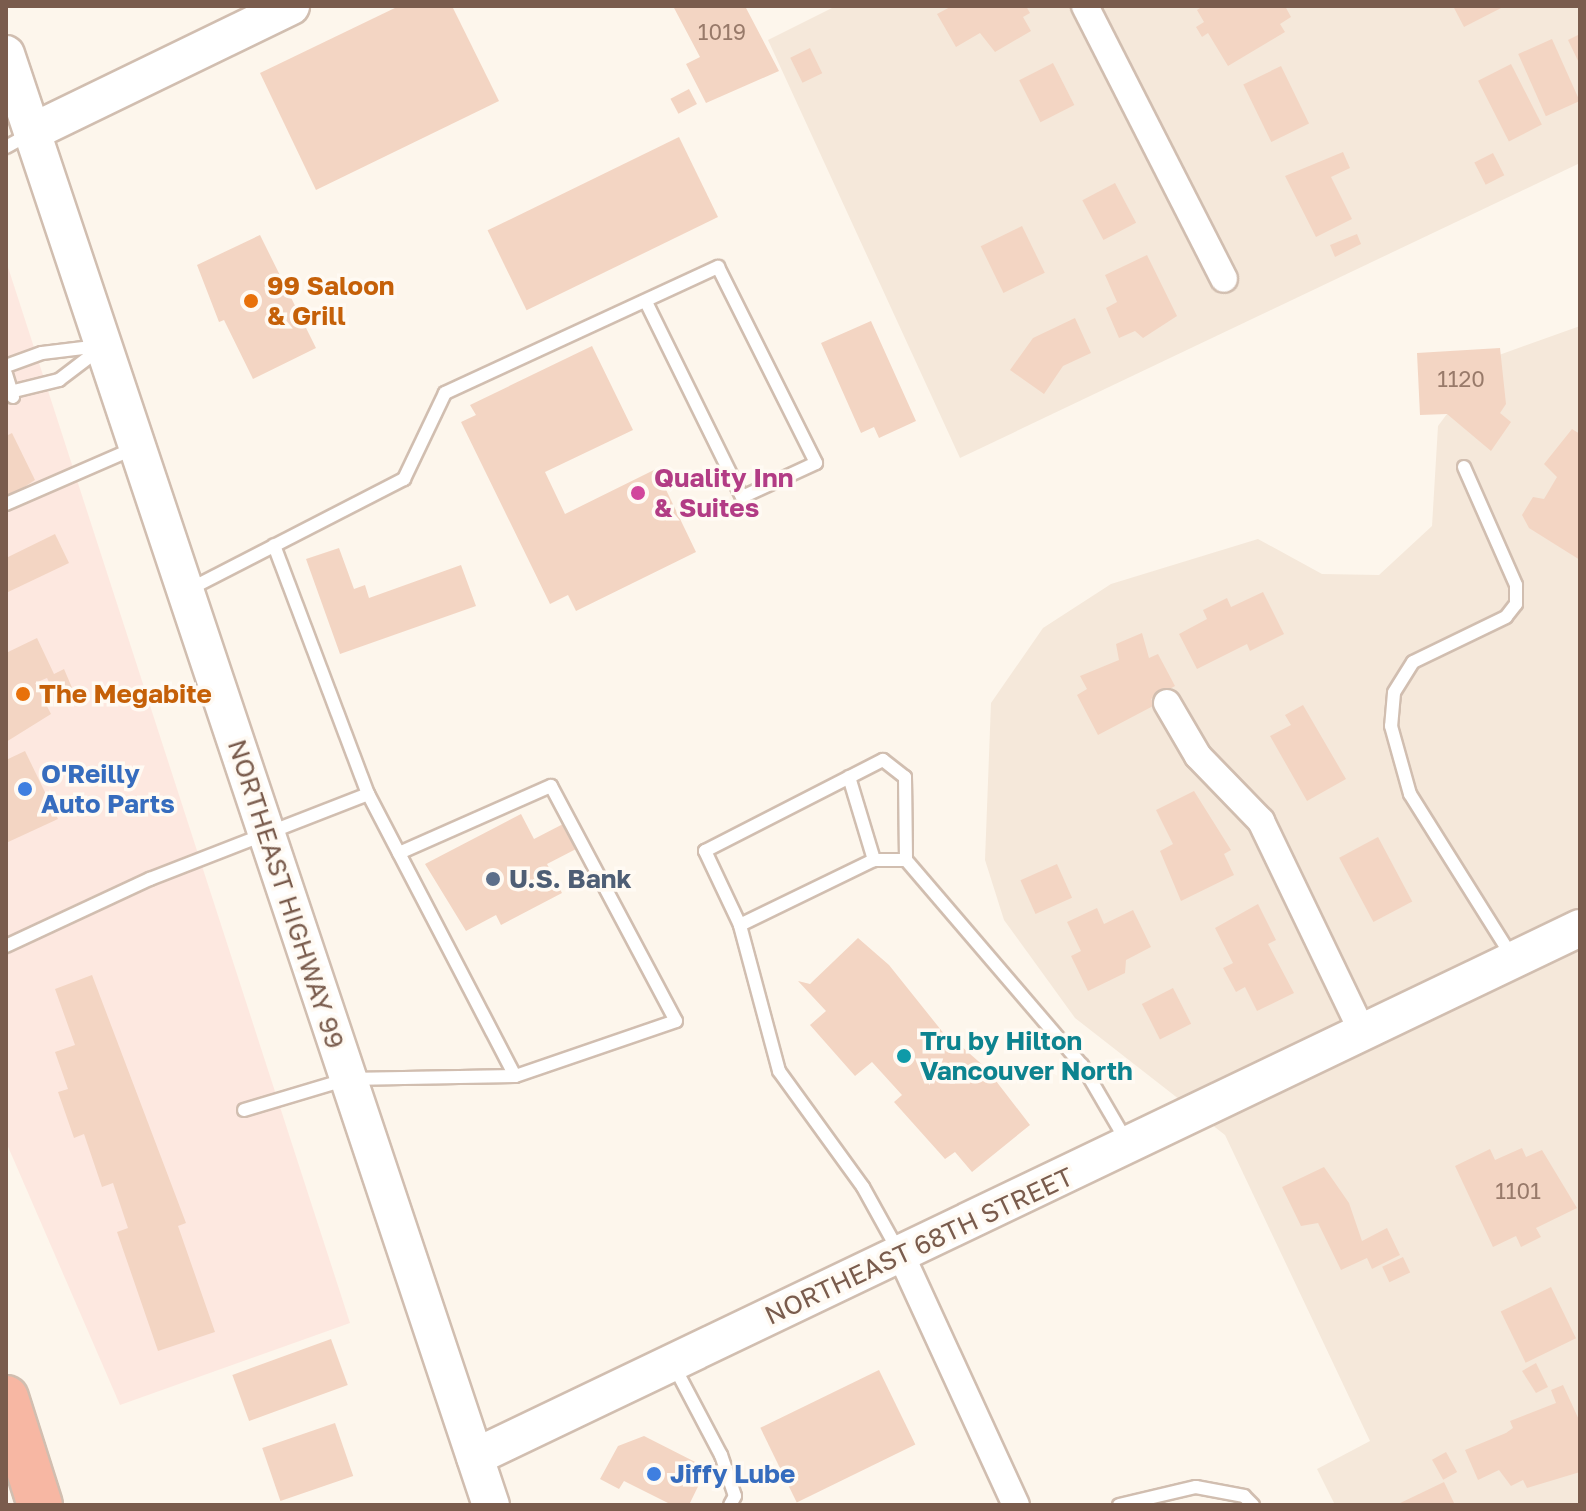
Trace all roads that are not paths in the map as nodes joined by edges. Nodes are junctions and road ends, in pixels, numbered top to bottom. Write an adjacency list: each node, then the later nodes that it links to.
1 (291, 6): 4 (main road)
2 (1085, 6): 5 (street)
3 (6, 54): 4 (main road, NORTHEAST HIGHWAY 99)
4 (19, 140): 7 (main road, NORTHEAST HIGHWAY 99)
5 (1224, 279)
6 (646, 302): 6 (lane); 14 (lane)
7 (104, 346): 8 (lane); 10 (lane); 11 (main road, NORTHEAST HIGHWAY 99)
8 (6, 366)
9 (6, 374): 10 (lane)
10 (9, 396)
11 (137, 447): 13 (lane); 15 (main road, NORTHEAST HIGHWAY 99)
12 (1464, 467): 26 (lane)
13 (6, 504)
14 (274, 545): 15 (lane); 18 (lane)
15 (185, 591): 19 (main road, NORTHEAST HIGHWAY 99)
16 (1167, 703): 27 (street)
17 (849, 777): 21 (lane); 22 (lane); 23 (lane)
18 (368, 794): 19 (lane); 20 (lane)
19 (266, 835): 25 (lane); 29 (main road, NORTHEAST HIGHWAY 99)
20 (399, 853): 28 (lane); 28 (lane)
21 (874, 860): 22 (lane); 23 (lane)
22 (906, 860): 31 (lane)
23 (740, 925): 32 (lane)
24 (1580, 928): 26 (main road, NORTHEAST 68TH STREET)
25 (6, 946)
26 (1514, 961): 27 (main road, NORTHEAST 68TH STREET)
27 (1364, 1035): 31 (main road, NORTHEAST 68TH STREET)
28 (515, 1076): 29 (lane)
29 (348, 1079): 30 (lane); 35 (main road, NORTHEAST HIGHWAY 99)
30 (244, 1110)
31 (1129, 1146): 32 (main road, NORTHEAST 68TH STREET)
32 (901, 1255): 33 (main road, NORTHEAST 68TH STREET); 39 (street)
33 (673, 1363): 35 (main road, NORTHEAST 68TH STREET); 38 (lane)
34 (6, 1398): 36 (highway)
35 (475, 1457): 37 (main road, NORTHEAST HIGHWAY 99)
36 (40, 1505)
37 (491, 1505)
38 (730, 1505)
39 (1016, 1505)
40 (1119, 1505): 41 (lane)
41 (1253, 1505)

